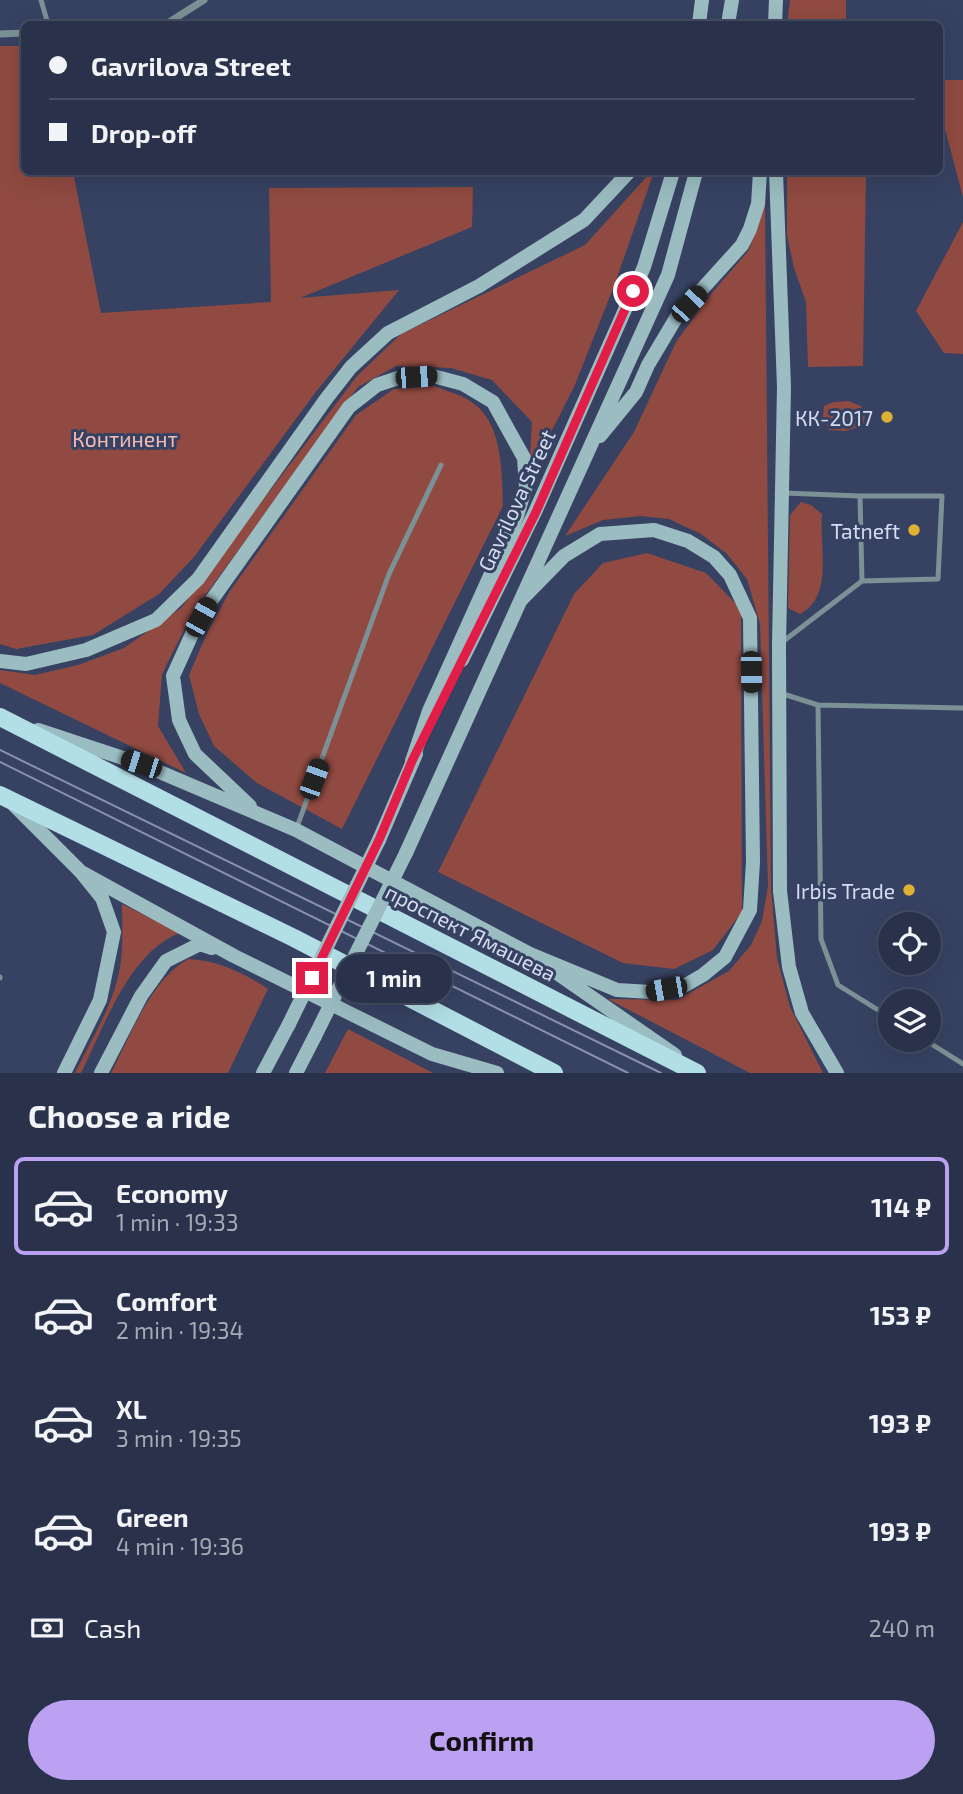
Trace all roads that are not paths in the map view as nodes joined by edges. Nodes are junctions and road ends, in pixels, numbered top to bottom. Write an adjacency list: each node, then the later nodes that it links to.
1 (41, 0): 6 (lane)
2 (204, 0): 7 (street)
3 (732, 0): 9 (main road)
4 (776, 0): 10 (main road)
5 (701, 3): 8 (main road)
6 (47, 21)
7 (171, 21)
8 (698, 21)
9 (728, 21)
10 (775, 21)
11 (21, 33): 12 (street)
12 (0, 34)
13 (626, 175): 25 (main road)
14 (672, 175): 30 (main road, Gavrilova Street)
15 (695, 175): 18 (main road)
16 (760, 175): 18 (main road)
17 (776, 175): 20 (main road)
18 (588, 451): 23 (main road)
19 (441, 465): 33 (lane)
20 (781, 493): 21 (lane); 24 (main road)
21 (860, 496): 22 (lane); 22 (lane)
22 (862, 581): 24 (lane)
23 (521, 600): 35 (main road); 44 (main road, bridge)
24 (779, 645): 26 (main road)
25 (0, 661)
26 (779, 693): 27 (lane); 49 (main road)
27 (818, 705): 28 (lane); 37 (lane)
28 (963, 708)
29 (1, 717): 32 (main road); 48 (main road, проспект Ямашева)
30 (412, 761): 32 (main road); 43 (main road, Gavrilova Street, bridge)
31 (4, 797): 34 (main road); 47 (main road)
32 (259, 814): 33 (main road)
33 (296, 830): 35 (main road)
34 (81, 872): 36 (main road); 41 (main road)
35 (530, 954): 48 (main road)
36 (234, 956): 39 (main road); 42 (main road)
37 (878, 1010)
38 (941, 1050): 40 (lane)
39 (432, 1054): 45 (main road); 46 (main road)
40 (963, 1064)
41 (64, 1073)
42 (101, 1073)
43 (263, 1073)
44 (296, 1073)
45 (457, 1073)
46 (497, 1073)
47 (554, 1073)
48 (699, 1073)
49 (837, 1073)

